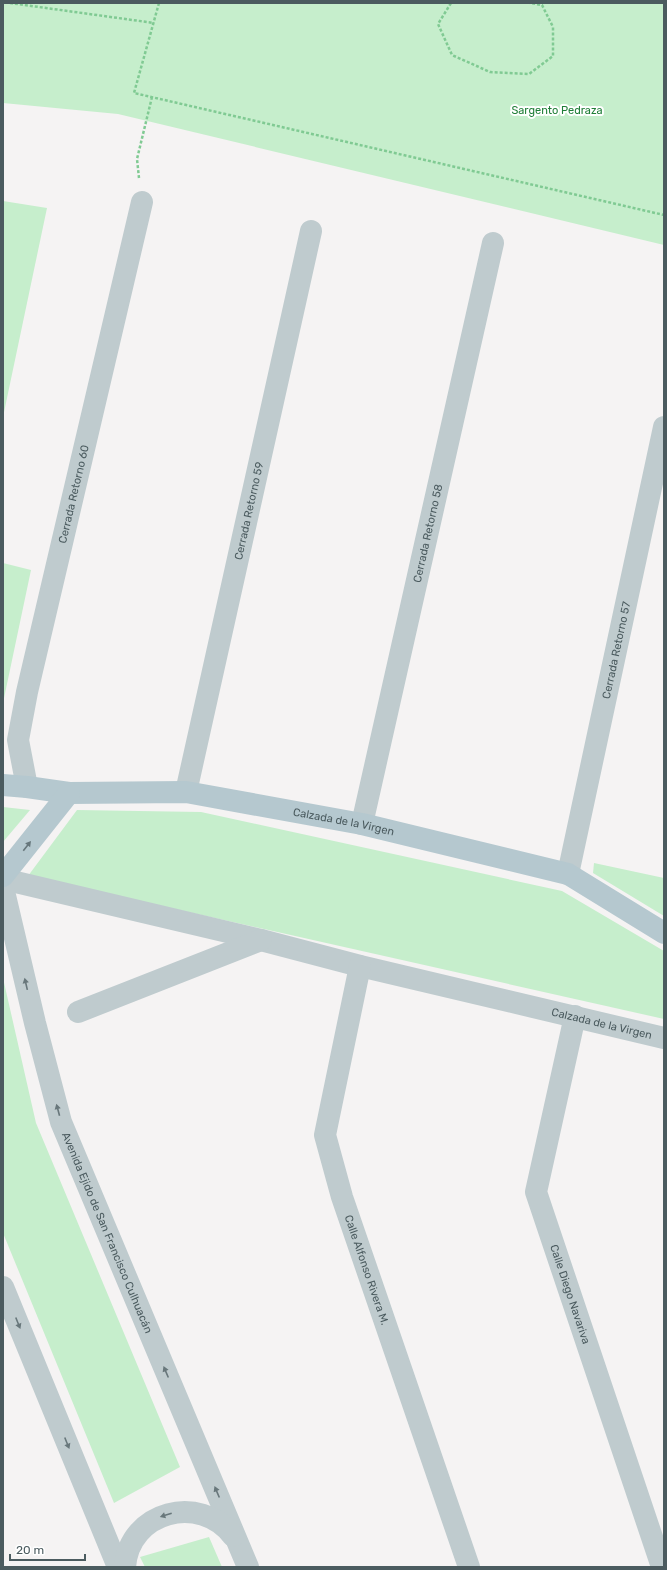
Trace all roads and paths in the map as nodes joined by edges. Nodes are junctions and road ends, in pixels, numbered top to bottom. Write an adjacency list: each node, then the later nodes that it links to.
1 (10, 3): 5 (path)
2 (159, 3): 5 (path)
3 (451, 3): 4 (path)
4 (530, 3)
5 (154, 23): 6 (path)
6 (152, 97): 7 (path); 8 (path)
7 (142, 202): 13 (street, Cerrada Retorno 60)
8 (664, 216)
9 (311, 231): 14 (street, Cerrada Retorno 59)
10 (493, 244): 16 (street, Cerrada Retorno 58)
11 (664, 427): 17 (street, Cerrada Retorno 57)
12 (3, 785): 13 (main road, Calzada de la Virgen)
13 (27, 787): 15 (main road, Calzada de la Virgen)
14 (186, 792): 15 (main road, Calzada de la Virgen); 16 (main road, Calzada de la Virgen)
15 (69, 793): 18 (main road, one-way to 15)
16 (362, 824): 17 (main road, Calzada de la Virgen)
17 (568, 874): 20 (main road, Calzada de la Virgen)
18 (3, 878): 21 (street, Calzada de la Virgen)
19 (3, 887): 27 (street, Avenida Ejido de San Francisco Culhuacán, one-way to 19)
20 (664, 934)
21 (261, 940): 22 (street, Calzada de la Virgen); 23 (street)
22 (360, 966): 24 (street, Calzada de la Virgen); 30 (street, Calle Alfonso Rivera M.)
23 (78, 1012)
24 (575, 1016): 25 (street, Calzada de la Virgen); 31 (street, Calle Diego Navariva)
25 (664, 1038)
26 (3, 1286): 28 (street, one-way to 28)
27 (245, 1560): 29 (street, one-way to 29)
28 (118, 1567)
29 (125, 1567)
30 (469, 1567)
31 (662, 1567)

